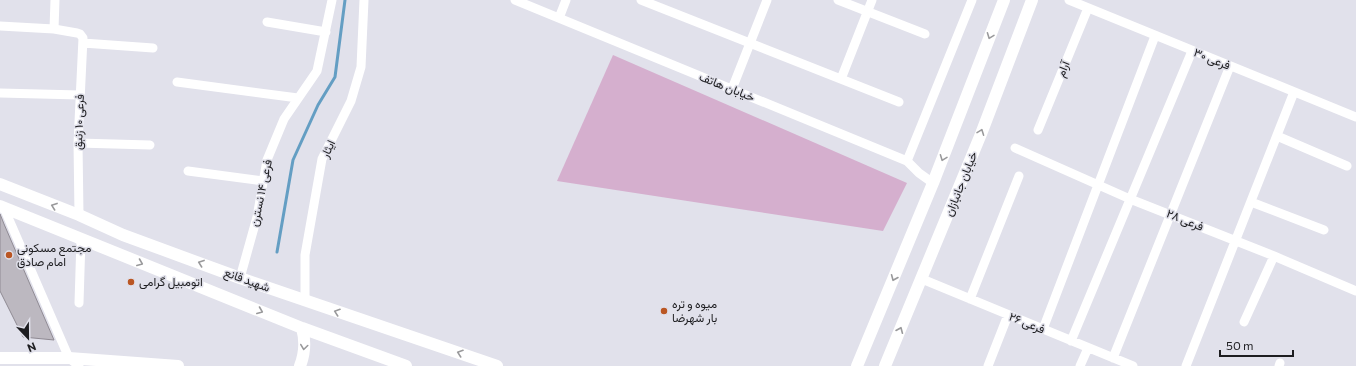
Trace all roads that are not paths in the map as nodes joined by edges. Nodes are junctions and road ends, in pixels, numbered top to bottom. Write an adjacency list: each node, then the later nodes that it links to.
1 (55, 0): 20 (street)
2 (332, 0): 21 (street, فرعی ۱۴ نسترن)
3 (364, 0): 66 (street, ایثار)
4 (515, 0): 17 (street, خیابان هاتف)
5 (566, 0): 17 (street)
6 (640, 0): 14 (street)
7 (767, 0): 25 (street)
8 (838, 0): 16 (street)
9 (872, 0): 16 (street)
10 (972, 0): 43 (street)
11 (1004, 0): 48 (main road, one-way to 48)
12 (1032, 0): 63 (main road, خیابان جانبازان, one-way to 12)
13 (1069, 0): 15 (street, فرعی ۳۰)
14 (661, 4): 25 (street)
15 (1088, 8): 23 (street, فرعی ۳۰); 38 (street, آرام)
16 (867, 12): 22 (street); 29 (street)
17 (559, 18): 31 (street, خیابان هاتف)
18 (267, 22): 21 (street)
19 (0, 26): 20 (street)
20 (54, 29): 24 (street)
21 (326, 32): 35 (street, فرعی ۱۴ نسترن)
22 (925, 34)
23 (1155, 36): 27 (street, فرعی ۳۰); 50 (street)
24 (83, 43): 26 (street); 34 (street, فرعی ۱۰ زنبق)
25 (751, 44): 29 (street); 31 (street)
26 (154, 48)
27 (1192, 51): 28 (street, فرعی ۳۰); 51 (street)
28 (1230, 66): 32 (street, فرعی ۳۰); 54 (street)
29 (841, 79): 36 (street)
30 (176, 82): 35 (street)
31 (732, 89): 43 (street, خیابان هاتف)
32 (1294, 92): 37 (street, فرعی ۳۰); 39 (street)
33 (0, 93): 34 (street)
34 (80, 95): 40 (street, فرعی ۱۰ زنبق)
35 (298, 98): 47 (street, فرعی ۱۴ نسترن)
36 (899, 102)
37 (1356, 117)
38 (1038, 130)
39 (1277, 136): 44 (street); 52 (street)
40 (78, 143): 41 (street); 55 (street, فرعی ۱۰ زنبق)
41 (150, 145)
42 (1015, 148): 50 (street, فرعی ۲۸)
43 (907, 161): 48 (street, خیابان هاتف)
44 (1347, 166)
45 (188, 171): 47 (street)
46 (1019, 176): 65 (street)
47 (263, 181): 62 (street, فرعی ۱۴ نسترن)
48 (933, 183): 83 (main road, one-way to 83)
49 (0, 184): 55 (main road, شهید قانع, one-way to 49)
50 (1098, 184): 51 (street, فرعی ۲۸); 71 (street)
51 (1130, 199): 54 (street, فرعی ۲۸); 72 (street)
52 (1251, 202): 56 (street); 59 (street)
53 (2, 207): 58 (main road, شهید قانع); 75 (street)
54 (1171, 214): 59 (street, فرعی ۲۸); 76 (street)
55 (79, 215): 57 (main road, شهید قانع)
56 (1324, 230)
57 (123, 234): 60 (main road); 62 (main road, شهید قانع, one-way to 57)
58 (81, 239): 60 (main road, شهید قانع); 67 (street)
59 (1235, 241): 61 (street, فرعی ۲۸); 88 (street)
60 (117, 253): 70 (main road, شهید قانع, one-way to 70)
61 (1274, 256): 64 (street, فرعی ۲۸); 69 (street)
62 (240, 278): 66 (main road, شهید قانع)
63 (922, 279): 65 (street, فرعی ۲۶); 84 (main road, خیابان جانبازان, one-way to 63)
64 (1356, 291)
65 (970, 299): 68 (street, فرعی ۲۶)
66 (305, 301): 82 (main road, شهید قانع, one-way to 66)
67 (79, 304)
68 (1008, 315): 71 (street, فرعی ۲۶); 85 (street)
69 (1244, 322)
70 (302, 328): 80 (main road, one-way to 80); 81 (main road, شهید قانع)
71 (1043, 329): 72 (street, فرعی ۲۶)
72 (1071, 340): 73 (street, فرعی ۲۶)
73 (1088, 348): 76 (street, فرعی ۲۶); 86 (street)
74 (0, 358): 77 (main road)
75 (69, 358): 77 (main road); 78 (street); 79 (main road)
76 (1113, 358): 87 (street, فرعی ۲۶)
77 (37, 362)
78 (79, 366)
79 (178, 366)
80 (300, 366)
81 (406, 366)
82 (497, 366)
83 (857, 366)
84 (885, 366)
85 (988, 366)
86 (1080, 366)
87 (1133, 366)
88 (1186, 366)

